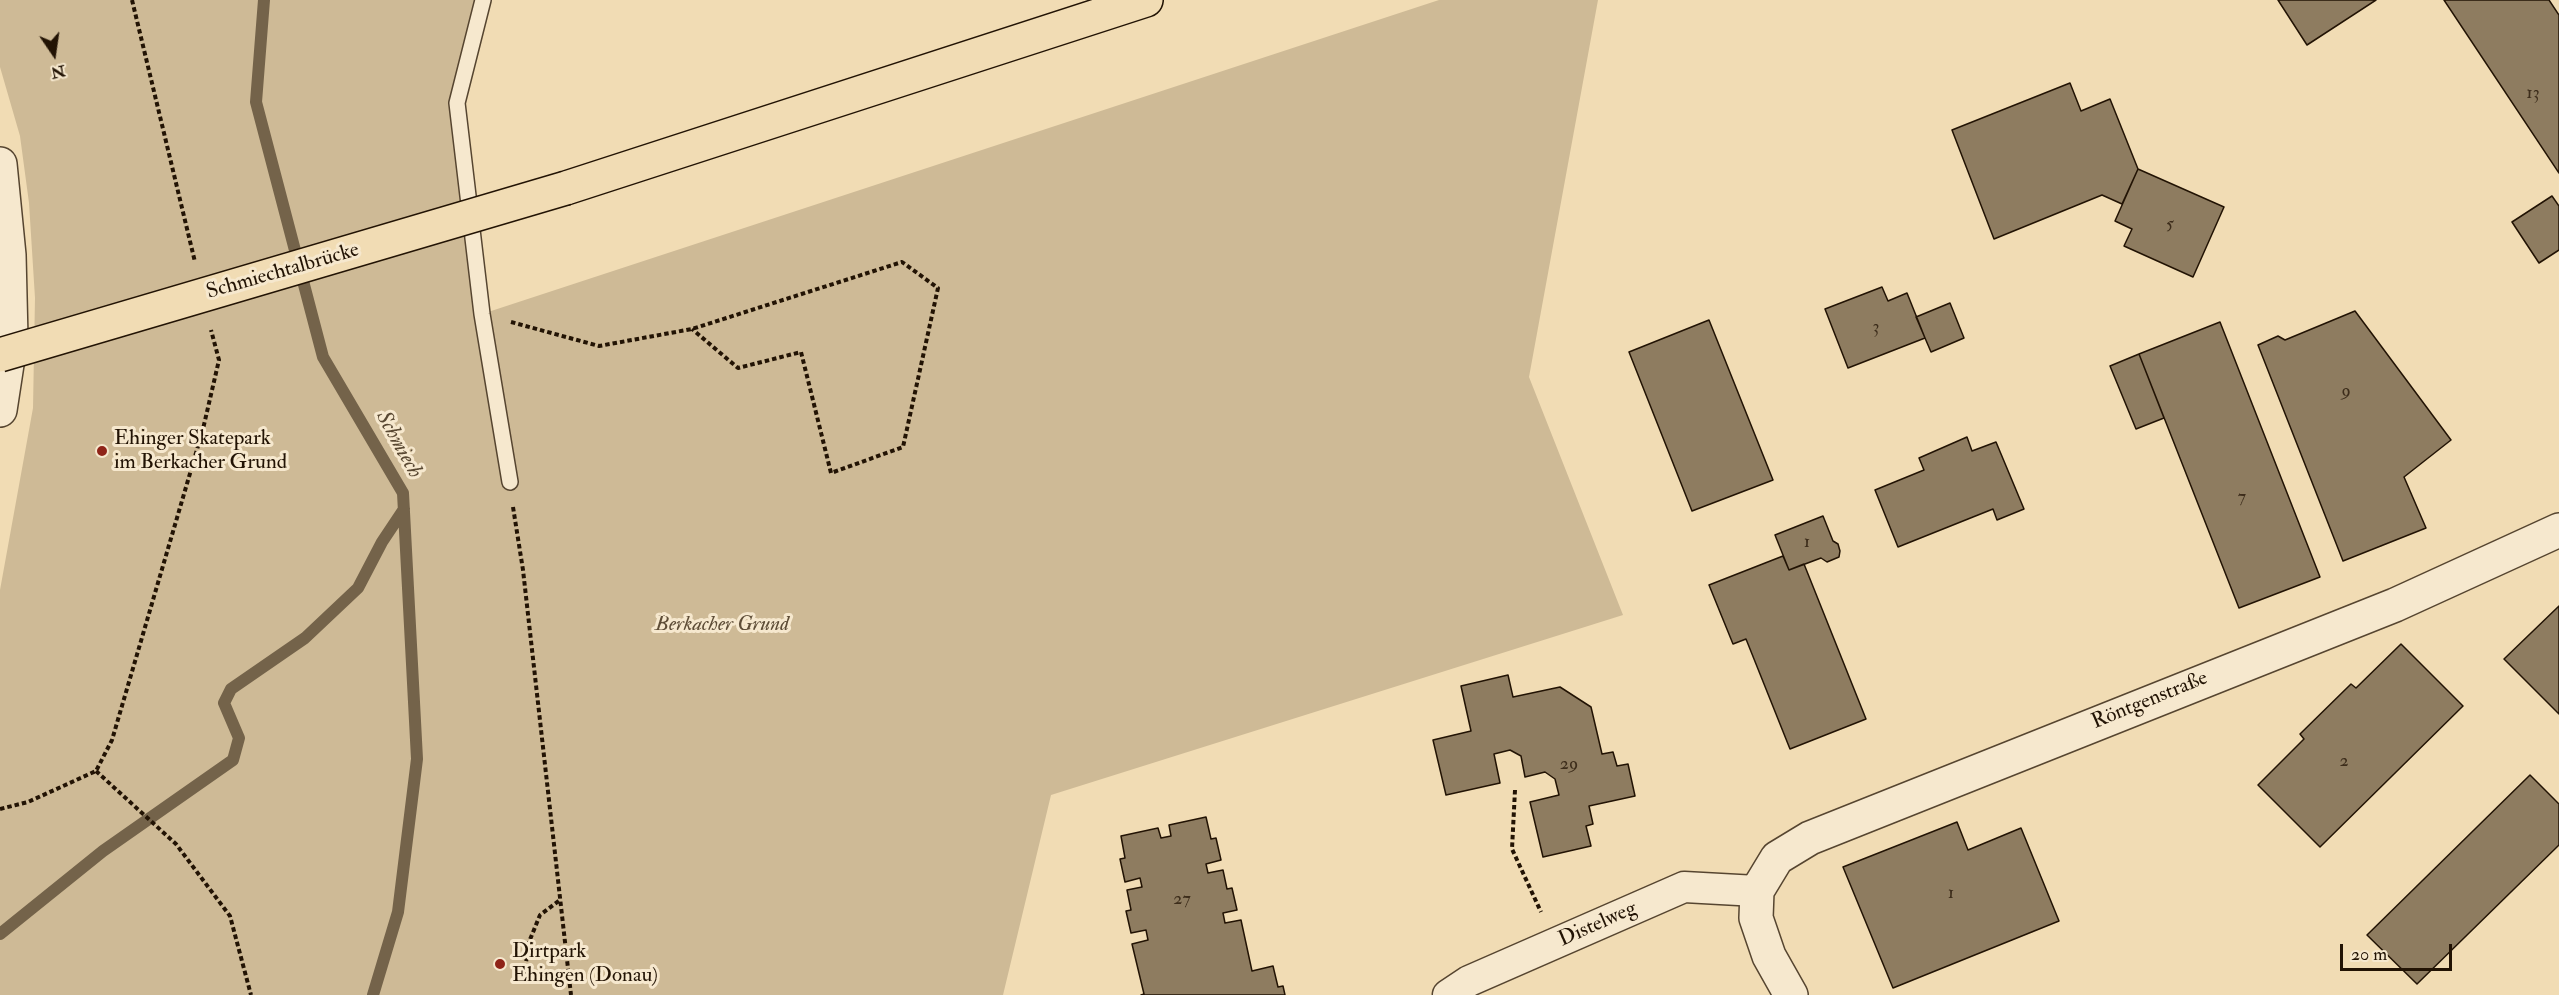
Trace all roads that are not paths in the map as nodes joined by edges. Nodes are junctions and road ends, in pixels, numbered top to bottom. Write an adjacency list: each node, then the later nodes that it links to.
1 (483, 0): 6 (lane)
2 (1146, 0): 4 (main road, Schmiechtalbrücke, bridge)
3 (0, 164): 5 (street)
4 (0, 355)
5 (0, 410)
6 (510, 482)
7 (2559, 530): 8 (street, Röntgenstraße)
8 (1757, 891): 9 (street, Distelweg); 10 (street)
9 (1448, 995)
10 (1791, 995)

